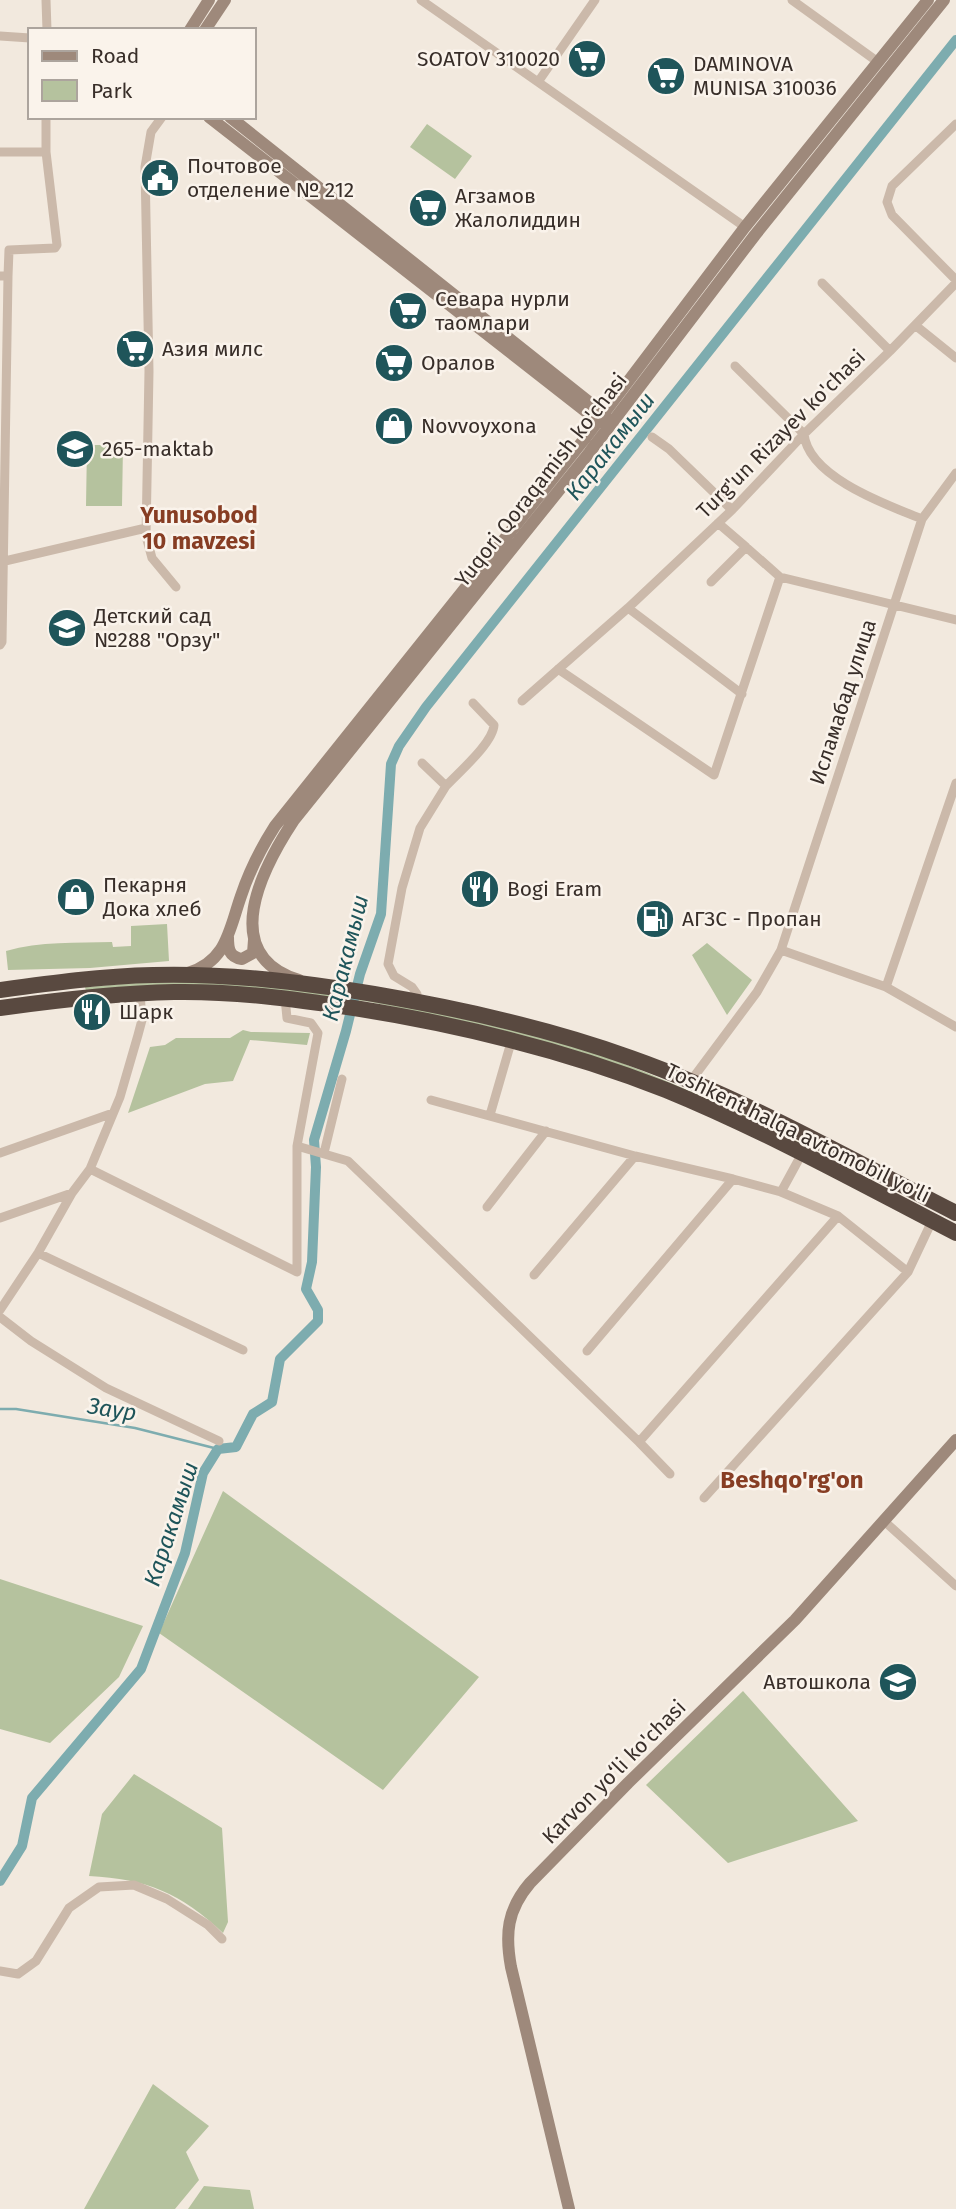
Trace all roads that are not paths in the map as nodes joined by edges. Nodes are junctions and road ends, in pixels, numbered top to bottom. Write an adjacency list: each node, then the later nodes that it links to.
1 (47, 0): 9 (street)
2 (209, 0): 10 (main road)
3 (225, 0): 11 (main road)
4 (421, 0): 15 (street)
5 (595, 0): 15 (street)
6 (792, 0): 14 (street)
7 (928, 0): 14 (main road, Yuqori Qoraqamish ko'chasi)
8 (944, 0): 33 (main road, Yuqori Qoraqamish ko'chasi)
9 (47, 28)
10 (191, 28)
11 (206, 28)
12 (0, 36): 13 (street)
13 (28, 38)
14 (878, 62): 24 (main road, Yuqori Qoraqamish ko'chasi)
15 (538, 82): 24 (street)
16 (46, 119): 22 (street)
17 (161, 119): 40 (street)
18 (212, 119): 23 (main road)
19 (232, 119): 23 (main road)
20 (956, 124): 26 (street)
21 (0, 152): 22 (street)
22 (46, 152): 25 (street)
23 (270, 157): 33 (main road)
24 (745, 227): 33 (main road, Yuqori Qoraqamish ko'chasi)
25 (4, 276): 30 (street)
26 (956, 282): 28 (street, Turg'un Rizayev ko'chasi)
27 (822, 283): 29 (street)
28 (915, 325): 29 (street, Turg'un Rizayev ko'chasi); 31 (street)
29 (890, 351): 34 (street, Turg'un Rizayev ko'chasi)
30 (3, 355): 42 (street)
31 (956, 358)
32 (735, 366): 34 (street)
33 (604, 420): 57 (main road, Yuqori Qoraqamish ko'chasi); 58 (main road, Yuqori Qoraqamish ko'chasi)
34 (804, 435): 37 (street, Turg'un Rizayev ko'chasi); 38 (street)
35 (652, 437): 37 (street)
36 (956, 473): 38 (street, Исламабад улица)
37 (732, 510): 39 (street, Turg'un Rizayev ko'chasi)
38 (922, 519): 46 (street, Исламабад улица)
39 (718, 523): 41 (street); 47 (street, Turg'un Rizayev ko'chasi)
40 (146, 528): 42 (street); 45 (street)
41 (746, 547): 43 (street); 44 (street)
42 (5, 561): 49 (street)
43 (780, 577): 46 (street); 51 (street)
44 (711, 582)
45 (176, 587)
46 (893, 604): 48 (street); 59 (street, Исламабад улица)
47 (628, 608): 50 (street, Turg'un Rizayev ko'chasi); 51 (street)
48 (956, 620)
49 (0, 645)
50 (558, 668): 51 (street); 52 (street, Turg'un Rizayev ko'chasi)
51 (742, 694)
52 (522, 701)
53 (473, 703): 56 (street)
54 (422, 763): 56 (street)
55 (956, 783): 63 (street)
56 (446, 786): 68 (street)
57 (228, 937): 58 (main road); 60 (main road, Yuqori Qoraqamish ko'chasi)
58 (254, 940): 62 (main road)
59 (781, 950): 63 (street); 73 (street, Исламабад улица)
60 (184, 975): 61 (highway, Toshkent halqa avtomobil yo'li); 62 (highway, Toshkent halqa avtomobil yo'li)
61 (75, 980): 64 (highway, Toshkent halqa avtomobil yo'li); 66 (highway)
62 (313, 984): 68 (highway, Toshkent halqa avtomobil yo'li)
63 (886, 986): 70 (street)
64 (0, 990)
65 (140, 993): 66 (highway, Toshkent halqa avtomobil yo'li); 67 (highway, Toshkent halqa avtomobil yo'li); 75 (street)
66 (77, 998): 69 (highway, Toshkent halqa avtomobil yo'li)
67 (285, 998): 71 (highway, Toshkent halqa avtomobil yo'li); 78 (street)
68 (417, 1001): 73 (highway, Toshkent halqa avtomobil yo'li)
69 (0, 1008)
70 (956, 1027)
71 (512, 1039): 76 (street); 84 (highway, Toshkent halqa avtomobil yo'li)
72 (342, 1079): 81 (street)
73 (690, 1082): 79 (highway, Toshkent halqa avtomobil yo'li)
74 (430, 1100): 76 (street)
75 (113, 1114): 80 (street); 85 (street)
76 (490, 1115): 77 (street)
77 (546, 1131): 82 (street); 89 (street)
78 (297, 1146): 81 (street); 85 (street)
79 (836, 1151): 84 (highway); 90 (highway, Toshkent halqa avtomobil yo'li)
80 (0, 1153)
81 (324, 1153): 104 (street)
82 (635, 1156): 86 (street); 97 (street)
83 (799, 1159): 87 (street)
84 (828, 1167): 93 (highway, Toshkent halqa avtomobil yo'li)
85 (90, 1168): 88 (street)
86 (733, 1178): 87 (street); 101 (street)
87 (780, 1192): 91 (street)
88 (72, 1193): 92 (street); 95 (street)
89 (488, 1207)
90 (956, 1213)
91 (838, 1216): 96 (street); 104 (street)
92 (0, 1218)
93 (932, 1221): 94 (highway, Toshkent halqa avtomobil yo'li); 96 (street)
94 (956, 1233)
95 (38, 1253): 98 (street); 100 (street)
96 (908, 1272): 106 (street)
97 (534, 1275)
98 (0, 1310)
99 (0, 1317): 103 (street)
100 (243, 1350)
101 (587, 1351)
102 (956, 1440): 107 (main road, Karvon yo‘li ko'chasi)
103 (219, 1441)
104 (639, 1442): 105 (street)
105 (670, 1474)
106 (705, 1498)
107 (884, 1521): 108 (street); 111 (main road, Karvon yo‘li ko'chasi)
108 (956, 1586)
109 (222, 1939): 110 (street)
110 (0, 1971)
111 (569, 2209)

